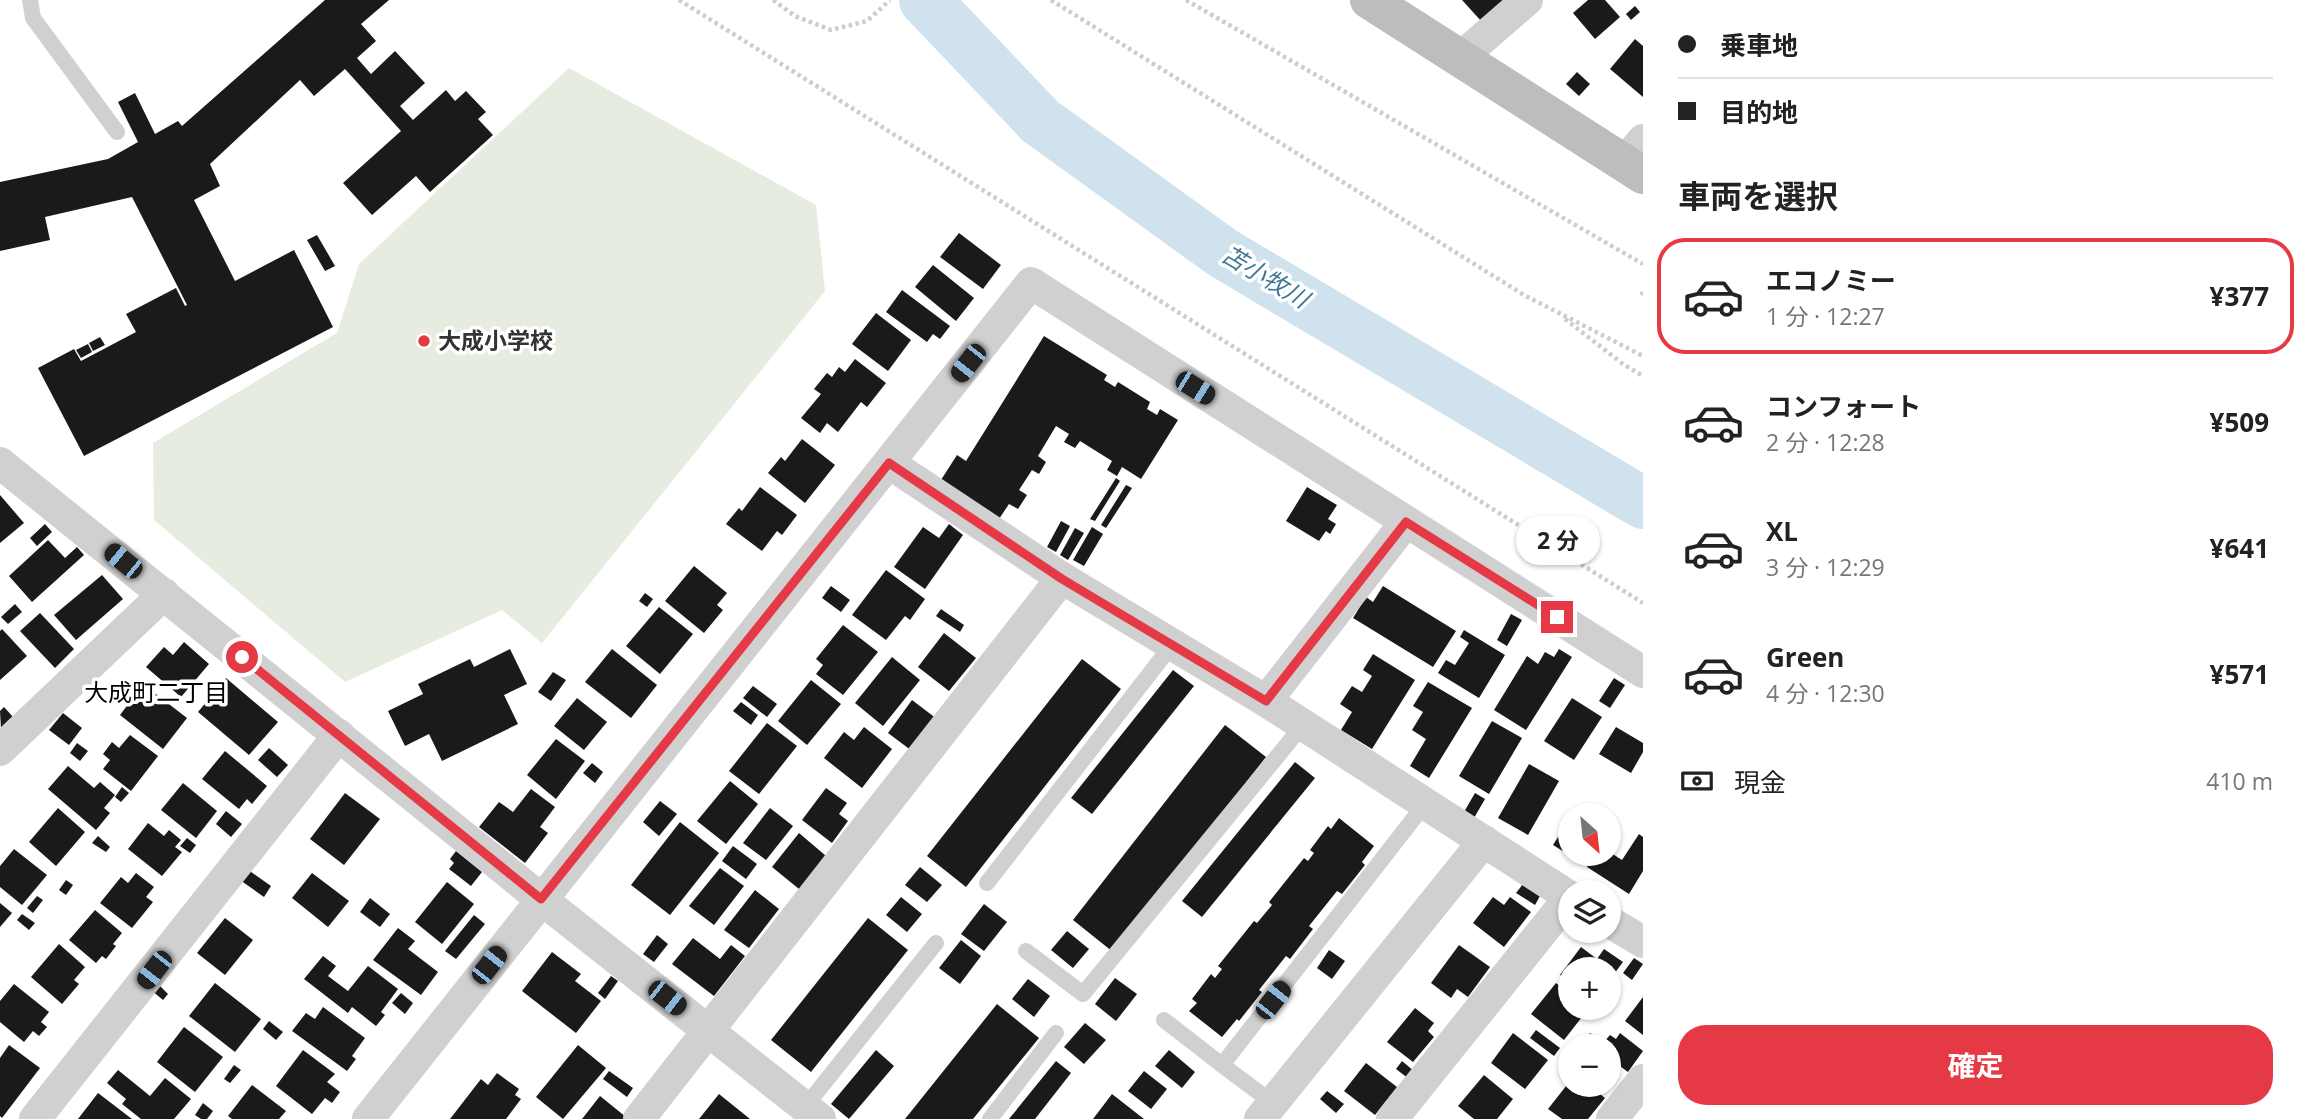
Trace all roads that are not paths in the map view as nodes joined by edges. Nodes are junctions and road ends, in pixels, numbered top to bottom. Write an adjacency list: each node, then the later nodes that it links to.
1 (30, 0): 5 (lane)
2 (1369, 0): 4 (street)
3 (1527, 0): 4 (street)
4 (1460, 58): 6 (street)
5 (117, 132)
6 (1637, 159)
7 (0, 463): 11 (street)
8 (889, 463): 9 (street); 10 (street); 21 (street)
9 (1406, 522): 13 (street); 14 (street)
10 (1062, 579): 12 (street); 27 (street)
11 (164, 594): 16 (street); 17 (street)
12 (1172, 645): 14 (street); 20 (lane)
13 (1643, 672)
14 (1266, 701): 15 (street)
15 (1303, 725): 18 (street); 25 (lane)
16 (339, 735): 21 (street); 33 (street)
17 (0, 750)
18 (1425, 804): 19 (street); 29 (lane)
19 (1483, 841): 31 (street); 37 (street)
20 (987, 883)
21 (541, 899): 27 (street); 34 (street)
22 (1621, 929): 23 (street)
23 (1643, 942)
24 (936, 943): 32 (lane)
25 (1026, 951)
26 (1164, 1020): 29 (lane)
27 (709, 1030): 32 (street); 35 (street)
28 (1056, 1033): 36 (lane)
29 (1222, 1065): 31 (lane)
30 (1643, 1080): 38 (street)
31 (1266, 1111)
32 (812, 1113)
33 (35, 1119)
34 (368, 1119)
35 (639, 1119)
36 (990, 1119)
37 (1392, 1119)
38 (1612, 1119)

